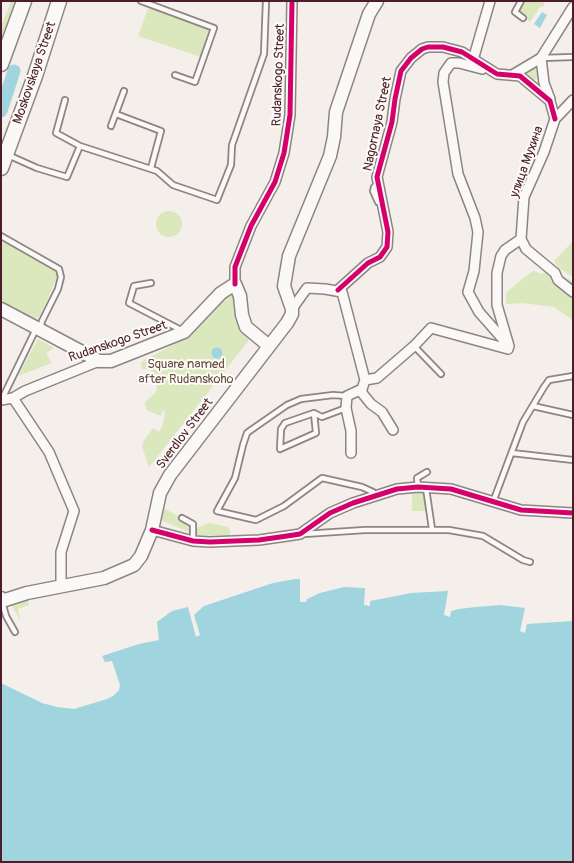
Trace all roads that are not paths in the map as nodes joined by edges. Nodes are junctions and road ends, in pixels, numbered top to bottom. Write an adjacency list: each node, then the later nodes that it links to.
1 (24, 1): 14 (main road)
2 (59, 1): 26 (main road, Moskovskaya Street)
3 (141, 1): 17 (lane)
4 (266, 1): 28 (lane)
5 (377, 1): 38 (main road)
6 (490, 1): 13 (street)
7 (521, 1): 10 (lane)
8 (294, 2): 34 (street, Rudanskogo Street)
9 (573, 7): 12 (street)
10 (523, 18)
11 (573, 57): 12 (lane)
12 (541, 58): 16 (street); 21 (street)
13 (473, 60): 15 (street, Nagornaya Street); 29 (street, Nagornaya Street)
14 (1, 64)
15 (490, 71): 16 (street); 43 (street)
16 (514, 74): 21 (street)
17 (175, 75)
18 (124, 91): 22 (lane)
19 (65, 100): 25 (lane)
20 (573, 100): 23 (street, улица Мухина)
21 (550, 101): 23 (street)
22 (116, 114): 24 (lane); 28 (lane)
23 (555, 119): 32 (street, улица Мухина)
24 (111, 126)
25 (80, 146): 26 (lane); 28 (lane)
26 (7, 154): 27 (main road, Moskovskaya Street)
27 (1, 168)
28 (151, 168)
29 (378, 184): 30 (lane); 35 (street, Nagornaya Street)
30 (378, 202)
31 (1, 236): 39 (lane)
32 (521, 239): 36 (street); 43 (street)
33 (151, 283): 40 (lane)
34 (235, 284): 40 (main road, Rudanskogo Street); 41 (main road)
35 (338, 290): 38 (street); 47 (street)
36 (573, 292)
37 (1, 309): 39 (main road)
38 (292, 309): 41 (main road, Sverdlov Street)
39 (38, 328): 44 (main road); 50 (lane)
40 (184, 332): 44 (main road, Rudanskogo Street)
41 (269, 346): 66 (main road, Sverdlov Street)
42 (414, 346): 43 (street); 45 (lane); 47 (street)
43 (509, 346)
44 (99, 361): 49 (street, Rudanskogo Street)
45 (441, 374)
46 (573, 376): 51 (lane)
47 (363, 385): 48 (street); 55 (street)
48 (347, 396): 52 (street); 61 (lane)
49 (13, 398): 50 (street, Rudanskogo Street); 70 (street)
50 (1, 400)
51 (533, 406): 54 (lane); 57 (lane)
52 (346, 408): 53 (lane); 56 (street)
53 (314, 413): 53 (lane)
54 (573, 415)
55 (393, 430)
56 (351, 453)
57 (512, 453): 58 (lane); 62 (lane)
58 (573, 460)
59 (427, 472): 60 (lane)
60 (422, 487): 61 (street); 62 (street); 65 (lane)
61 (374, 495): 67 (street)
62 (493, 502): 63 (street)
63 (573, 513)
64 (182, 518): 68 (lane)
65 (432, 529): 67 (lane); 69 (lane)
66 (152, 530): 68 (street); 70 (main road, Sverdlov Street)
67 (300, 534): 68 (street)
68 (193, 541)
69 (530, 562)
70 (61, 586): 71 (main road, Sverdlov Street)
71 (1, 600): 72 (lane)
72 (15, 632)

